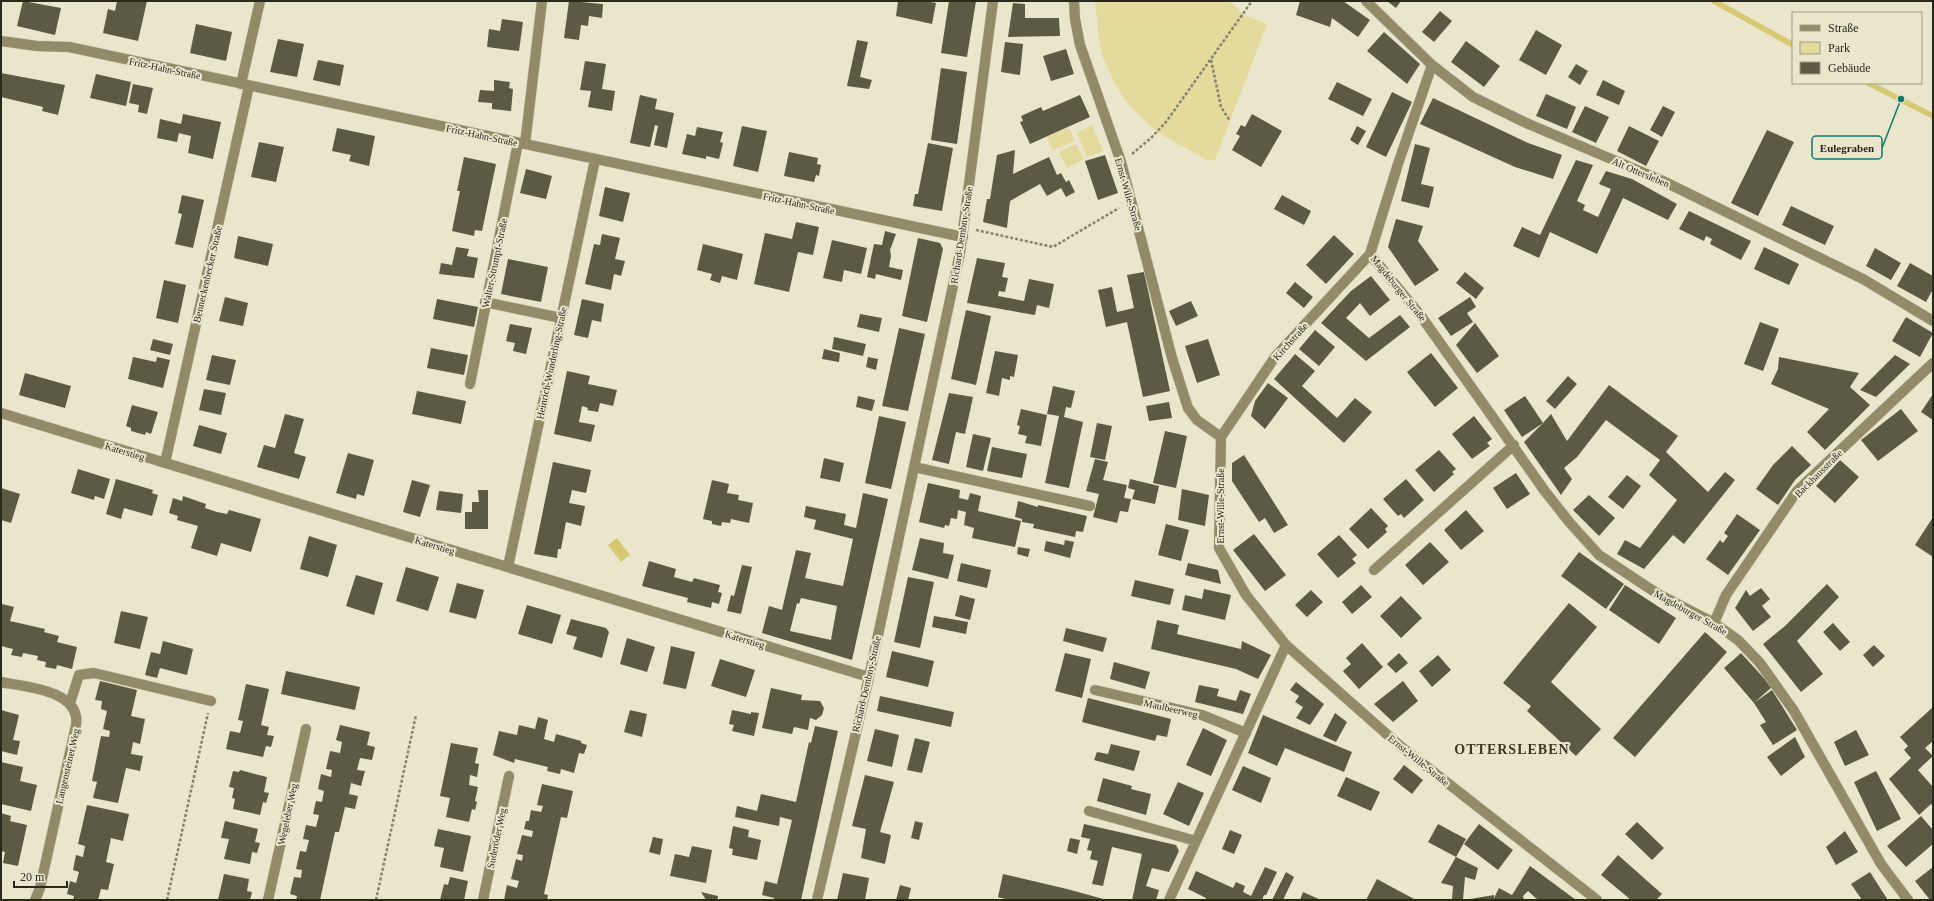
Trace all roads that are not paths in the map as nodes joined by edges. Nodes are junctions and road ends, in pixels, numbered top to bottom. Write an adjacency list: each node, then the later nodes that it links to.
1 (260, 1): 8 (street, Benneckenbecker Straße)
2 (542, 1): 9 (street, Walter-Strumpf-Straße)
3 (993, 1): 11 (street, Richard-Dembny-Straße)
4 (1074, 1): 19 (street, Ernst-Wille-Straße)
5 (1366, 1): 7 (street, Alt Ottersleben)
6 (1, 41): 8 (street, Fritz-Hahn-Straße)
7 (1432, 65): 12 (street, Magdeburger Straße); 15 (street, Alt Ottersleben)
8 (245, 85): 9 (street, Fritz-Hahn-Straße); 21 (street, Benneckenbecker Straße)
9 (522, 143): 10 (street, Fritz-Hahn-Straße); 13 (street, Walter-Strumpf-Straße)
10 (595, 160): 11 (street, Fritz-Hahn-Straße); 14 (street, Heinrich-Wunderling-Straße)
11 (963, 232): 22 (street, Richard-Dembny-Straße)
12 (1370, 254): 19 (street, Kirchstraße); 20 (street, Magdeburger Straße)
13 (485, 302): 14 (street); 17 (street, Walter-Strumpf-Straße)
14 (561, 318): 24 (street, Heinrich-Wunderling-Straße)
15 (1933, 321)
16 (1933, 363): 26 (street, Backhausstraße)
17 (470, 384)
18 (1, 413): 21 (street, Katerstieg)
19 (1221, 437): 27 (street, Ernst-Wille-Straße)
20 (1514, 445): 25 (street); 26 (street, Magdeburger Straße)
21 (165, 463): 24 (street, Katerstieg)
22 (914, 467): 23 (street); 28 (street, Richard-Dembny-Straße)
23 (1090, 506)
24 (508, 567): 28 (street, Katerstieg)
25 (1374, 570)
26 (1714, 623): 44 (street, Magdeburger Straße)
27 (1286, 645): 34 (street); 43 (street, Ernst-Wille-Straße)
28 (869, 677): 41 (street, Richard-Dembny-Straße)
29 (1, 682): 32 (street)
30 (1095, 690): 34 (street, Maulbeerweg)
31 (211, 701): 32 (street)
32 (70, 703): 38 (street, Langensteiner Weg)
33 (306, 729): 39 (street, Wegeleber Weg)
34 (1246, 733): 37 (street)
35 (509, 776): 40 (street, Suderöder Weg)
36 (1089, 811): 37 (street)
37 (1196, 841): 42 (street)
38 (35, 900)
39 (268, 900)
40 (483, 900)
41 (817, 900)
42 (1169, 900)
43 (1597, 900)
44 (1908, 900)

